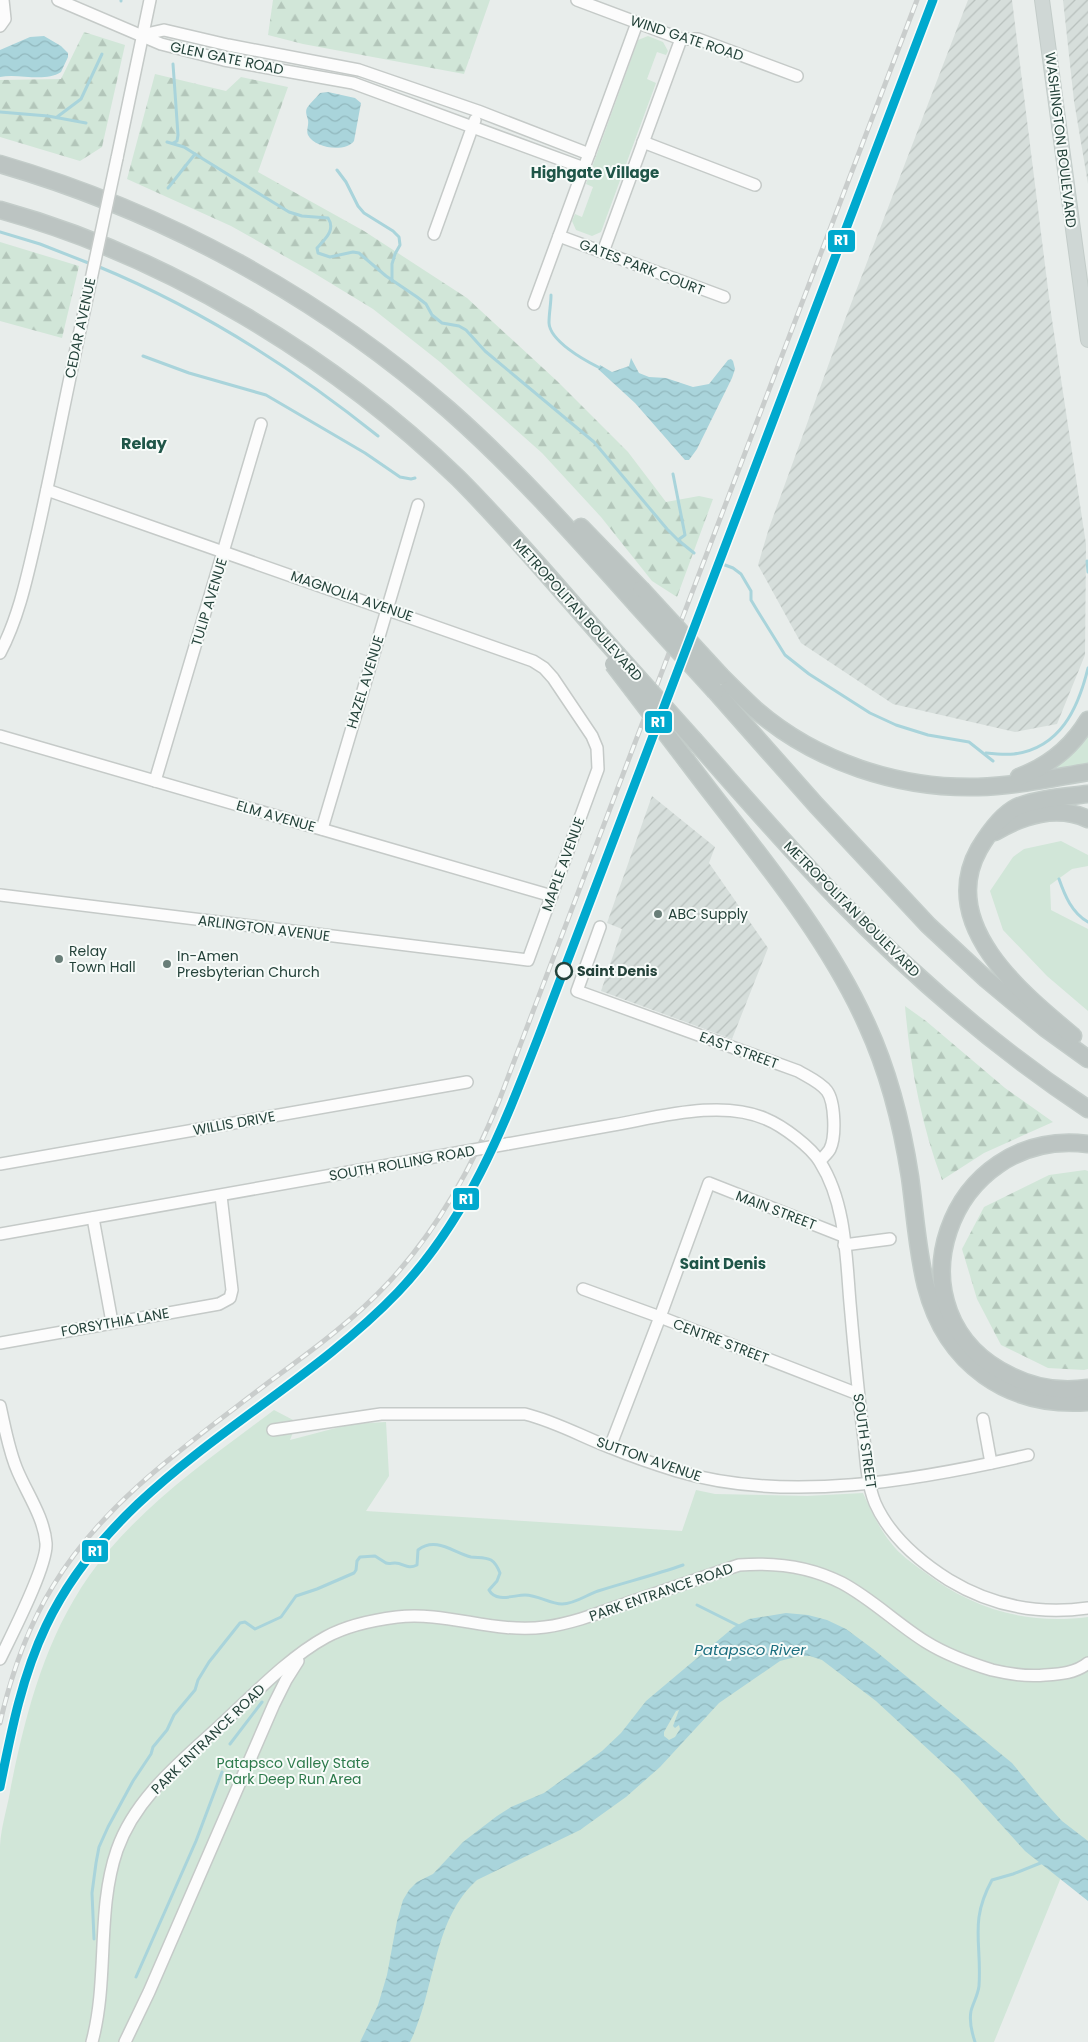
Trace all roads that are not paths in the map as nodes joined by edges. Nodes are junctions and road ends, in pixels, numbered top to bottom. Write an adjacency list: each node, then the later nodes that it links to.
1 (4, 0): 7 (street)
2 (58, 0): 8 (street)
3 (150, 0): 8 (street, CEDAR AVENUE)
4 (577, 0): 6 (street, WIND GATE ROAD)
5 (1042, 0): 24 (main road, WASHINGTON BOULEVARD)
6 (637, 23): 9 (street, WIND GATE ROAD); 14 (street)
7 (0, 26)
8 (142, 35): 11 (street, GLEN GATE ROAD); 12 (street, GLEN GATE ROAD); 26 (street, CEDAR AVENUE, bridge)
9 (681, 39): 10 (street, WIND GATE ROAD); 13 (street)
10 (797, 76)
11 (478, 111): 12 (street); 14 (street, GLEN GATE ROAD)
12 (473, 126): 16 (street, GLEN GATE ROAD); 19 (street)
13 (644, 142): 17 (street); 21 (street)
14 (589, 154): 16 (street)
15 (0, 164): 29 (highway)
16 (584, 168): 20 (street)
17 (755, 185)
18 (0, 210): 32 (highway, METROPOLITAN BOULEVARD)
19 (434, 234)
20 (559, 236): 21 (street, GATES PARK COURT); 23 (street)
21 (603, 252): 22 (street, GATES PARK COURT)
22 (724, 298)
23 (534, 304)
24 (1088, 340)
25 (261, 424): 28 (street, TULIP AVENUE)
26 (47, 490): 28 (street, MAGNOLIA AVENUE); 31 (street, CEDAR AVENUE)
27 (418, 505): 30 (street, HAZEL AVENUE)
28 (224, 552): 30 (street, MAGNOLIA AVENUE); 37 (street, TULIP AVENUE)
29 (638, 596): 38 (highway, bridge); 48 (highway, bridge)
30 (387, 608): 35 (street, MAGNOLIA AVENUE); 41 (street, HAZEL AVENUE)
31 (0, 653)
32 (615, 659): 50 (highway, METROPOLITAN BOULEVARD, bridge); 65 (highway, bridge)
33 (1088, 720): 38 (highway)
34 (0, 736): 37 (street, ELM AVENUE)
35 (598, 768): 44 (street, MAPLE AVENUE)
36 (1088, 772): 38 (highway)
37 (155, 781): 41 (street, ELM AVENUE)
38 (999, 786)
39 (1088, 794): 42 (highway)
40 (1088, 819): 42 (highway)
41 (322, 829): 44 (street, ELM AVENUE)
42 (985, 839): 47 (highway)
43 (0, 895): 46 (street, ARLINGTON AVENUE)
44 (552, 896): 46 (street, MAPLE AVENUE)
45 (600, 927): 52 (street, EAST STREET)
46 (528, 960)
47 (1088, 1048)
48 (1088, 1059)
49 (468, 1082): 53 (street, WILLIS DRIVE)
50 (1088, 1108)
51 (1088, 1144): 63 (highway)
52 (820, 1160): 54 (street, SOUTH ROLLING ROAD, bridge); 58 (street, SOUTH STREET)
53 (0, 1164)
54 (221, 1196): 55 (street, SOUTH ROLLING ROAD); 61 (street, FORSYTHIA LANE)
55 (93, 1218): 56 (street, SOUTH ROLLING ROAD); 61 (street)
56 (0, 1234)
57 (890, 1239): 58 (street, MAIN STREET)
58 (844, 1240): 60 (street, MAIN STREET); 64 (street, SOUTH STREET)
59 (583, 1289): 60 (street, CENTRE STREET)
60 (660, 1317): 64 (street, CENTRE STREET); 69 (street)
61 (112, 1322): 62 (street, FORSYTHIA LANE)
62 (0, 1343)
63 (1088, 1388)
64 (858, 1394): 72 (street, SOUTH STREET)
65 (1088, 1402)
66 (0, 1406): 75 (street)
67 (983, 1419): 71 (street)
68 (273, 1430): 69 (street, SUTTON AVENUE)
69 (610, 1447): 72 (street, SUTTON AVENUE)
70 (1028, 1455): 71 (street, SUTTON AVENUE)
71 (991, 1463): 72 (street, SUTTON AVENUE)
72 (869, 1482): 73 (street, SOUTH STREET)
73 (1088, 1608)
74 (303, 1653): 76 (street, PARK ENTRANCE ROAD); 77 (street, PARK ENTRANCE ROAD); 78 (street, PARK ENTRANCE ROAD)
75 (0, 1659)
76 (1088, 1662)
77 (92, 2042)
78 (125, 2042)

